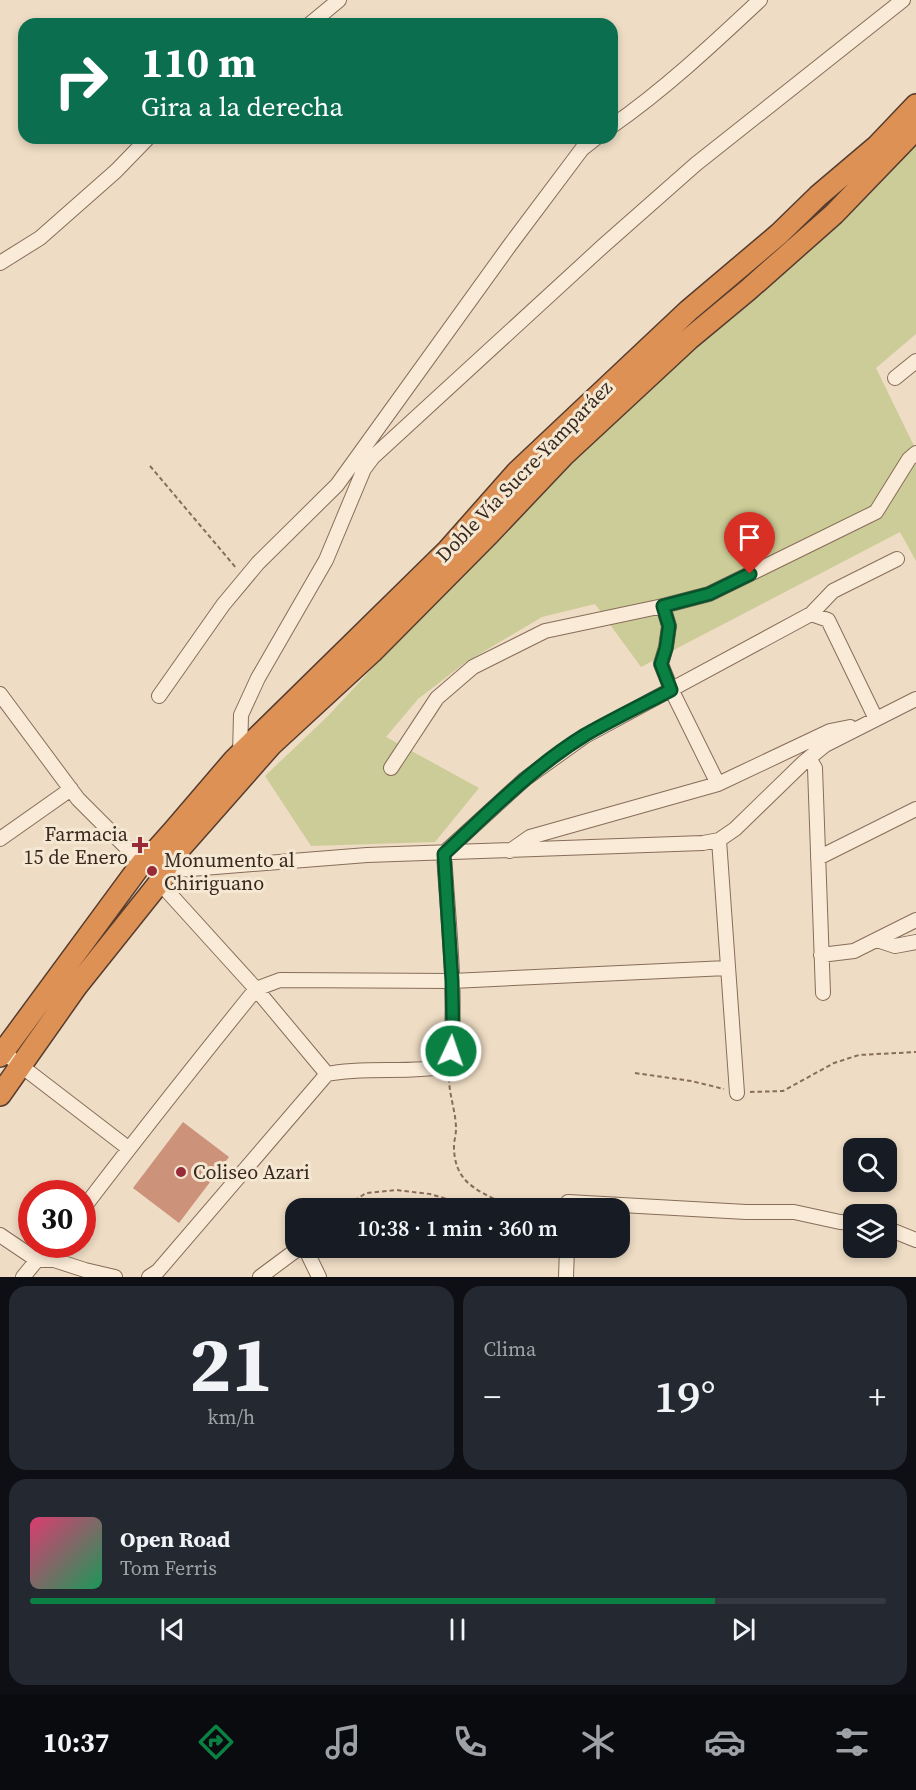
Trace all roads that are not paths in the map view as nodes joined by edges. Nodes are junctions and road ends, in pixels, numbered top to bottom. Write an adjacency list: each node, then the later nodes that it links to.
1 (339, 0): 4 (street)
2 (760, 0): 6 (street)
3 (903, 0): 14 (street)
4 (317, 18)
5 (916, 105): 24 (highway, Doble Vía Sucre-Yamparáez)
6 (618, 122)
7 (916, 129): 24 (highway, Doble Vía Sucre-Yamparáez)
8 (142, 144): 10 (street)
9 (588, 144): 14 (street)
10 (0, 263)
11 (916, 362): 12 (street)
12 (895, 378)
13 (916, 453): 16 (street)
14 (360, 463): 20 (street); 24 (street)
15 (897, 559): 17 (street)
16 (663, 606): 18 (street); 25 (street)
17 (811, 614): 18 (street); 22 (street)
18 (671, 690): 26 (street); 32 (street)
19 (0, 694): 27 (street)
20 (159, 696)
21 (916, 699): 22 (street)
22 (871, 721): 23 (street); 26 (street)
23 (809, 758): 30 (street); 33 (street)
24 (244, 762): 34 (highway, Doble Vía Sucre-Yamparáez)
25 (391, 768)
26 (718, 784): 31 (street)
27 (71, 789): 29 (street); 34 (street)
28 (916, 809): 33 (street)
29 (0, 839)
30 (719, 840): 31 (street); 39 (street)
31 (510, 851): 32 (street)
32 (444, 854): 34 (street); 40 (street)
33 (818, 858): 38 (street)
34 (153, 872): 41 (street); 43 (highway, Doble Vía Sucre-Yamparáez); 44 (highway, Doble Vía Sucre-Yamparáez)
35 (916, 920): 36 (street)
36 (877, 940): 37 (street); 38 (street)
37 (916, 942)
38 (821, 954): 42 (street)
39 (727, 968): 40 (street); 46 (street)
40 (452, 981): 41 (street); 45 (street)
41 (256, 989): 45 (street); 48 (street)
42 (823, 993)
43 (2, 1054): 44 (street)
44 (22, 1066): 47 (highway, Doble Vía Sucre-Yamparáez); 48 (street)
45 (327, 1074): 62 (street)
46 (737, 1093)
47 (0, 1095)
48 (128, 1148): 49 (street)
49 (96, 1192)
50 (630, 1208): 51 (street)
51 (843, 1222)
52 (897, 1232): 54 (street)
53 (0, 1235): 59 (street)
54 (916, 1240)
55 (40, 1258): 59 (street)
56 (286, 1258): 63 (street)
57 (310, 1258): 64 (street)
58 (567, 1258): 65 (street)
59 (37, 1260): 60 (street); 61 (street)
60 (23, 1277)
61 (115, 1277)
62 (148, 1277)
63 (260, 1277)
64 (319, 1277)
65 (566, 1277)

